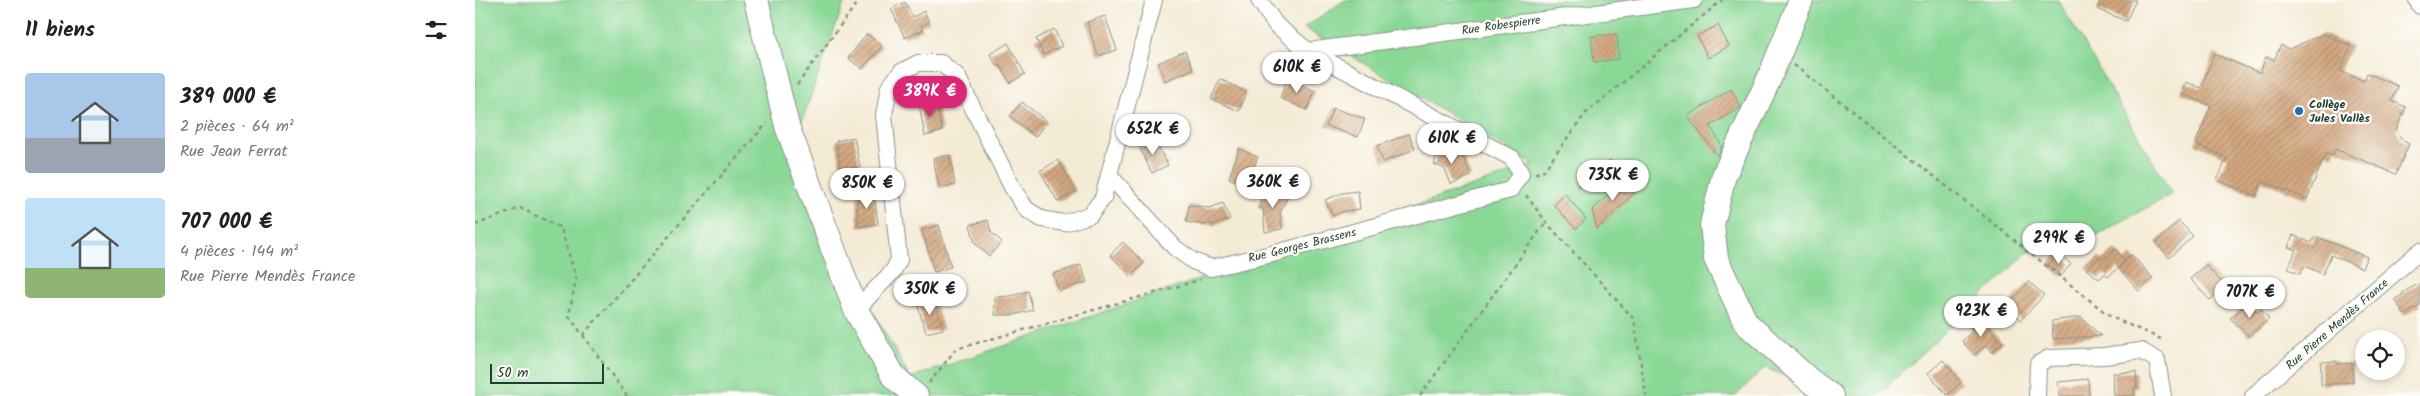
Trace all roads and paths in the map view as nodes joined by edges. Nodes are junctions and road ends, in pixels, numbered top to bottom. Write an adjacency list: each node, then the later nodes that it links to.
1 (755, 0): 12 (street)
2 (859, 0): 12 (path)
3 (1154, 0): 14 (street)
4 (1259, 0): 10 (street)
5 (1694, 0): 10 (street, Rue Robespierre)
6 (1722, 0): 13 (path)
7 (1801, 0): 11 (street)
8 (2417, 0): 9 (street)
9 (2420, 6)
10 (1308, 51): 13 (street)
11 (1779, 54): 21 (path); 26 (street)
12 (782, 105): 19 (street); 20 (path)
13 (1521, 174): 15 (path); 18 (street, Rue Georges Brassens)
14 (1109, 175): 18 (street); 19 (street)
15 (1546, 222): 24 (path); 25 (path)
16 (475, 225): 20 (path)
17 (2420, 251): 29 (street, Rue Pierre Mendès France)
18 (1211, 268): 22 (path)
19 (856, 310): 22 (street)
20 (583, 335): 23 (path)
21 (2161, 339)
22 (920, 393)
23 (627, 396)
24 (1420, 396)
25 (1646, 396)
26 (1831, 396)
27 (2037, 396): 28 (street)
28 (2163, 396)
29 (2253, 396)

